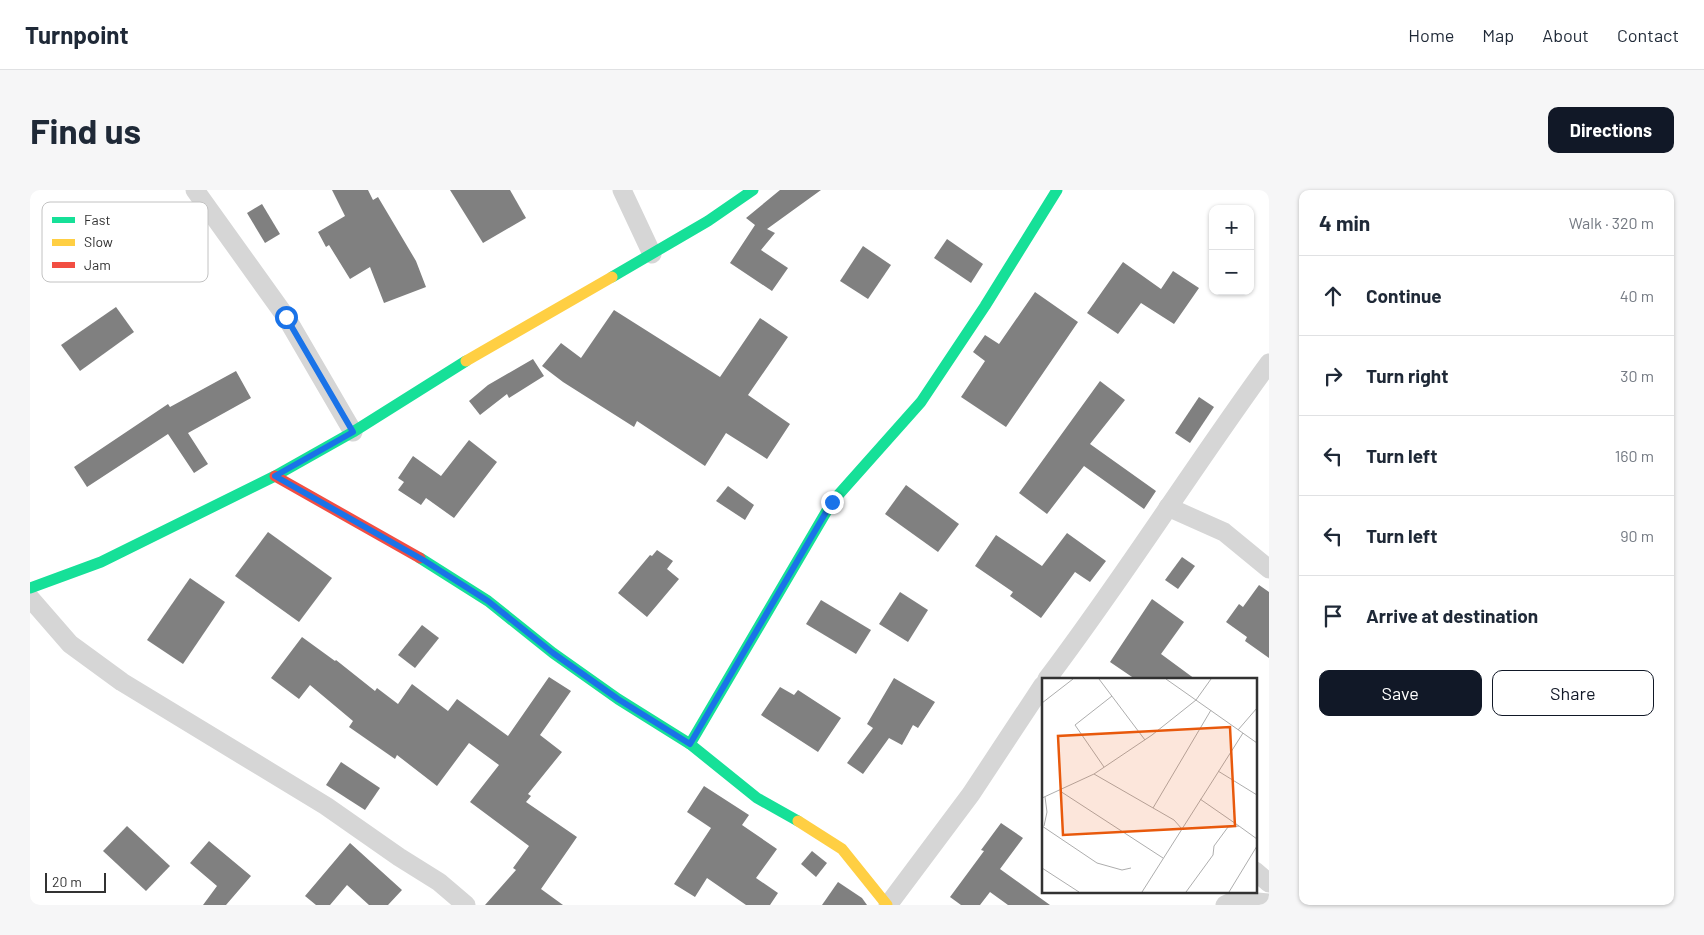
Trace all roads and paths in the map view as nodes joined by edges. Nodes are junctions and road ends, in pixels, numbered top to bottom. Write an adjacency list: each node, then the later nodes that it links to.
1 (195, 190): 5 (street)
2 (622, 190): 7 (street)
3 (752, 190): 7 (street)
4 (1057, 190): 18 (street)
5 (204, 202)
6 (208, 208): 9 (street)
7 (652, 254): 9 (street)
8 (1269, 363): 11 (street)
9 (353, 432): 10 (street)
10 (275, 476): 13 (street); 18 (street)
11 (1168, 507): 12 (street); 15 (street)
12 (1269, 569)
13 (30, 588)
14 (30, 598): 22 (street)
15 (1048, 678)
16 (1042, 688): 17 (street)
17 (1036, 706): 23 (street)
18 (690, 744): 23 (street)
19 (1256, 872): 20 (street)
20 (1269, 883)
21 (1269, 903): 24 (street)
22 (466, 905)
23 (888, 905)
24 (1225, 905)

